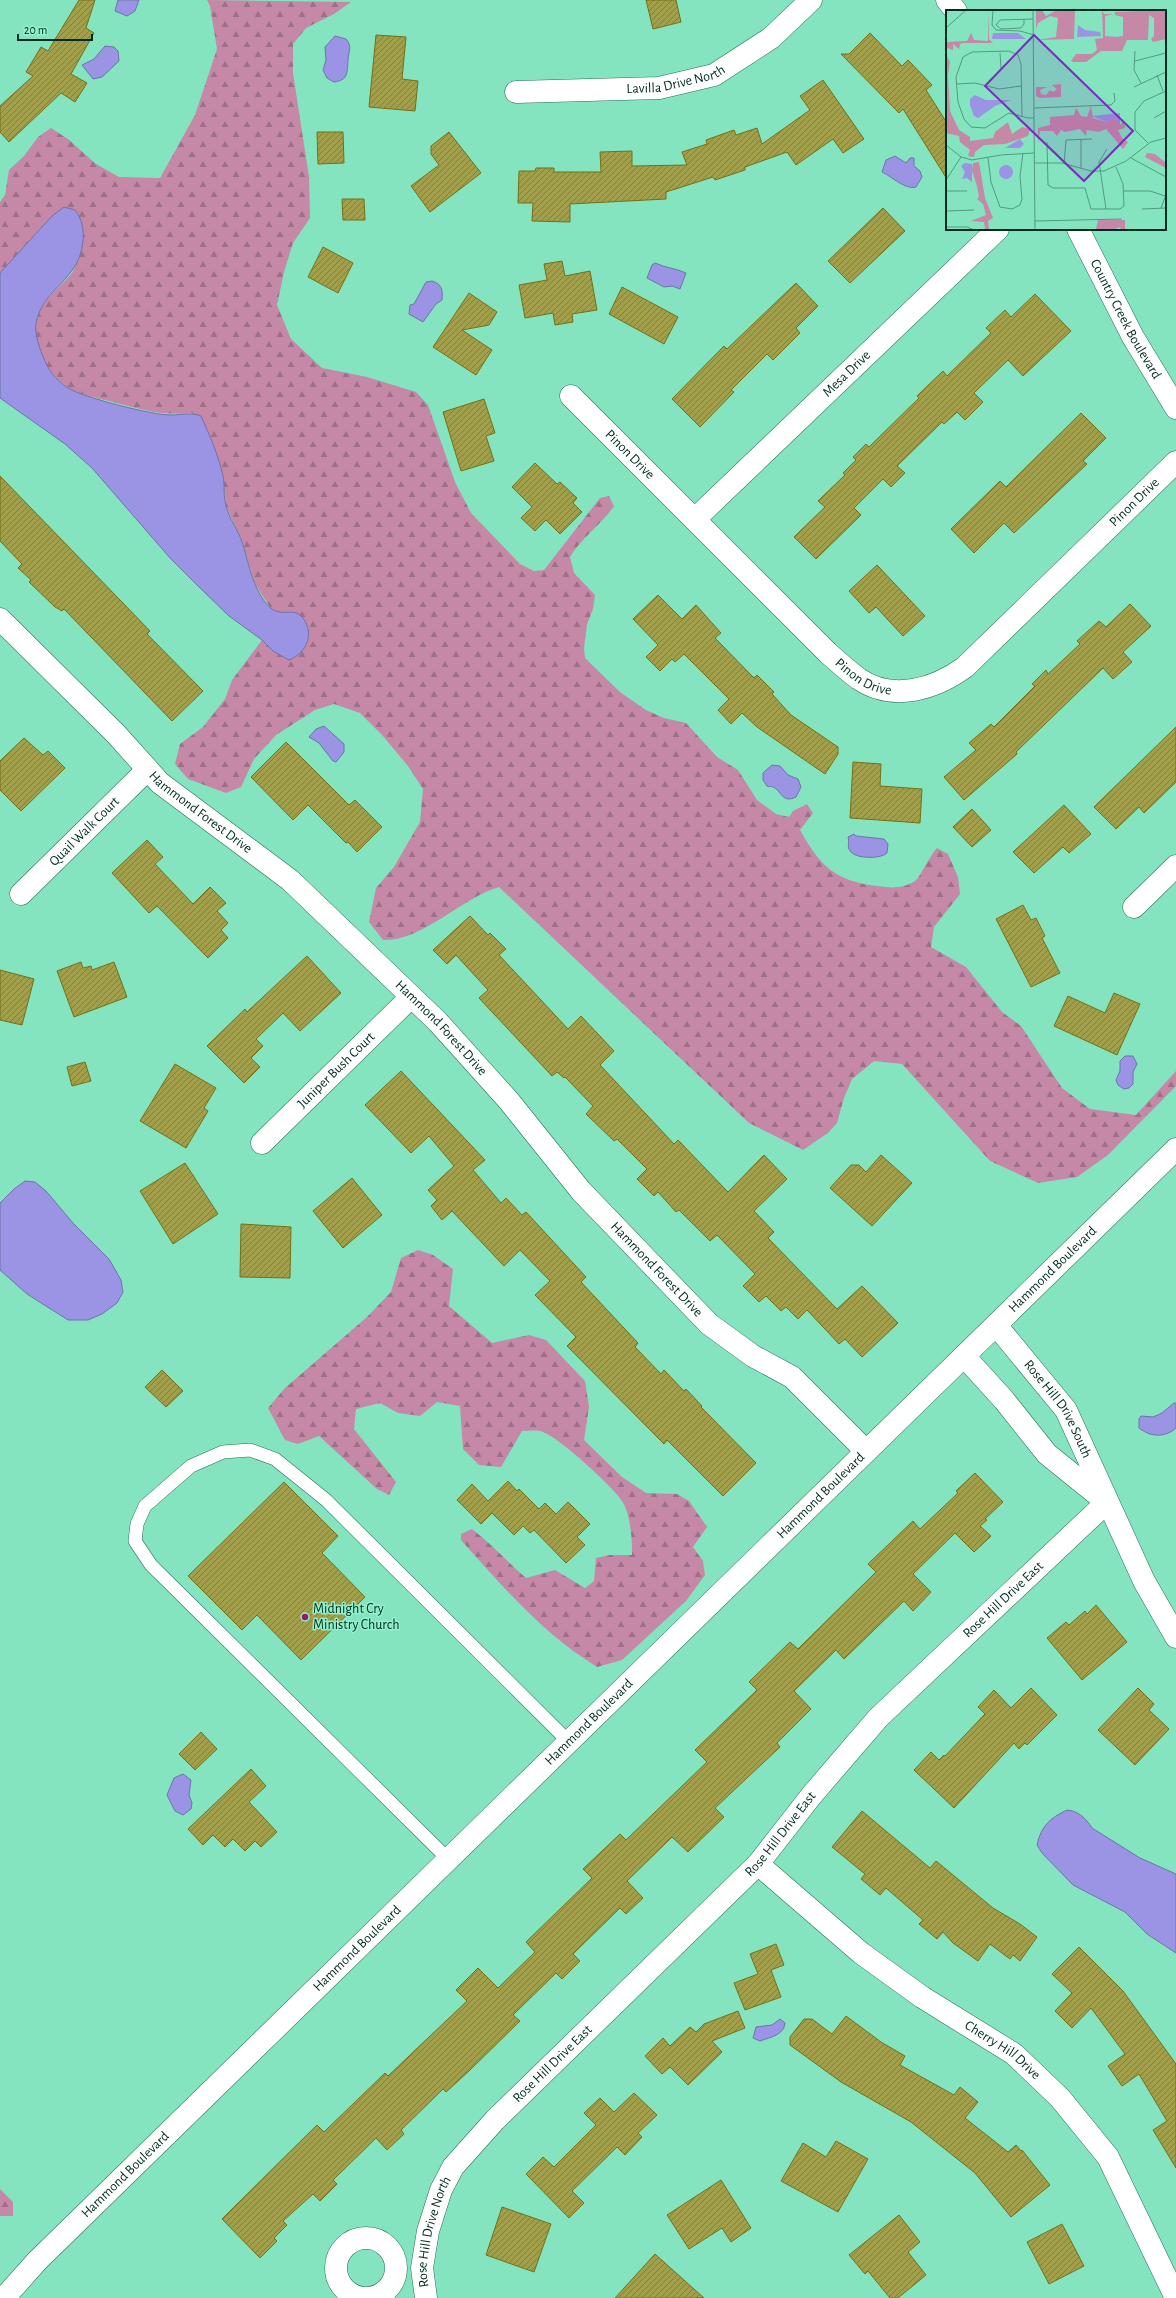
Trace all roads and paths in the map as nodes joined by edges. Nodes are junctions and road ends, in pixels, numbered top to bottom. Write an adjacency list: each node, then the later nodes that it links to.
1 (811, 0): 4 (street, Lavilla Drive North)
2 (948, 0): 3 (street)
3 (955, 10)
4 (516, 92)
5 (997, 230): 10 (street, Mesa Drive)
6 (1079, 230): 8 (street, Country Creek Boulevard)
7 (571, 396): 10 (street, Pinon Drive)
8 (1176, 408)
9 (1176, 462): 10 (street, Pinon Drive)
10 (695, 519)
11 (0, 619): 12 (street, Hammond Forest Drive)
12 (147, 770): 14 (street, Quail Walk Court); 16 (street, Hammond Forest Drive)
13 (1176, 866): 15 (street)
14 (21, 894)
15 (1134, 907)
16 (411, 997): 17 (street, Juniper Bush Court); 21 (street, Hammond Forest Drive)
17 (262, 1143)
18 (1176, 1149): 19 (street, Hammond Boulevard)
19 (996, 1325): 20 (street, Hammond Boulevard); 22 (street, Rose Hill Drive South)
20 (964, 1356): 21 (street, Hammond Boulevard); 22 (street, Rose Hill Drive South)
21 (866, 1451): 24 (street, Hammond Boulevard)
22 (1107, 1502): 23 (street, Rose Hill Drive South); 26 (street, Rose Hill Drive East)
23 (1176, 1637)
24 (569, 1742): 25 (street, Hammond Boulevard); 25 (lane)
25 (449, 1860): 30 (street, Hammond Boulevard)
26 (758, 1864): 27 (street, Rose Hill Drive East); 32 (street, Cherry Hill Drive)
27 (453, 2167): 29 (street, Rose Hill Drive North)
28 (396, 2268): 29 (street)
29 (422, 2268): 31 (street, Rose Hill Drive North)
30 (4, 2298)
31 (426, 2298)
32 (1176, 2298)

